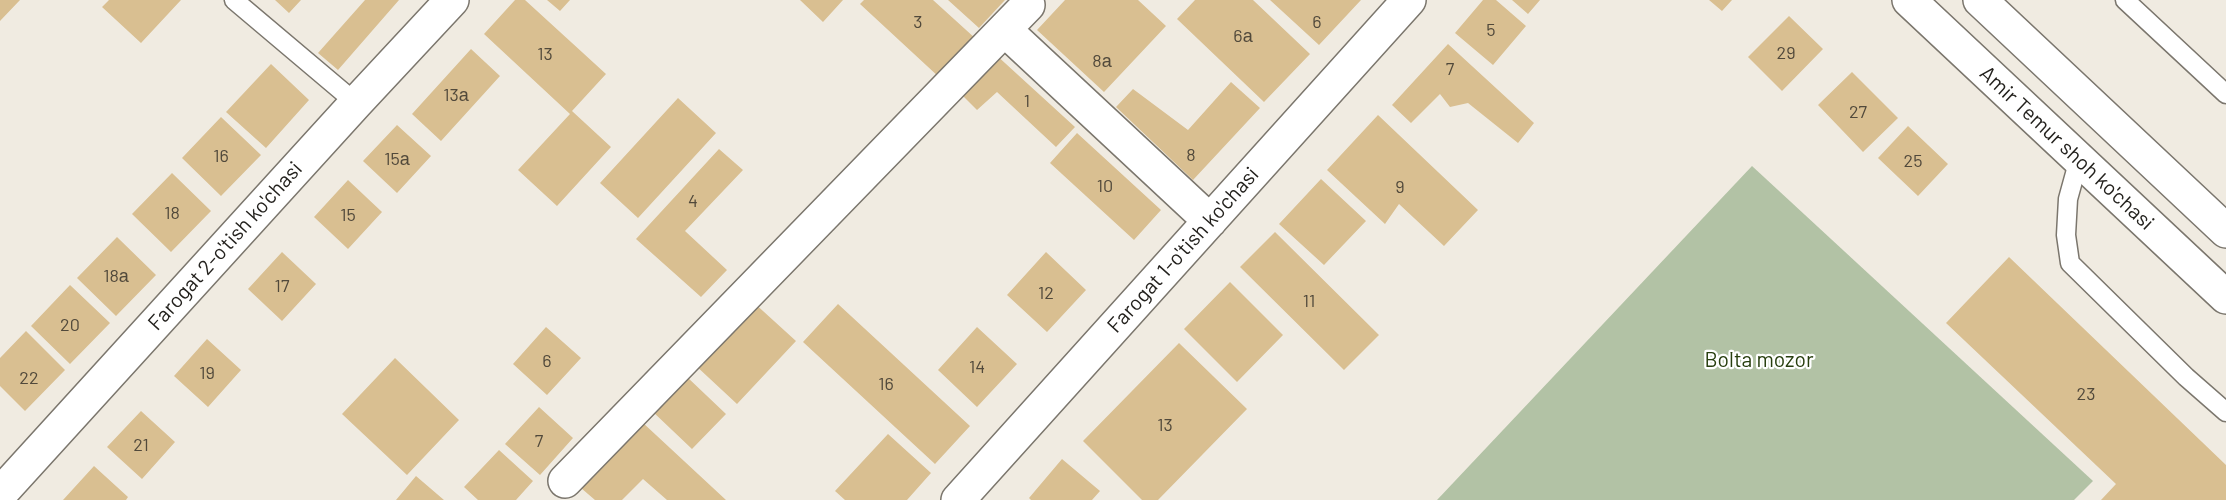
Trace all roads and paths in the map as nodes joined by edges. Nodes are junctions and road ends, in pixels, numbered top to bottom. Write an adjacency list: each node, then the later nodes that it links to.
1 (234, 0): 10 (lane)
2 (452, 0): 10 (street, Farogat 2-o'tish ko'chasi)
3 (1409, 0): 12 (street, Farogat 1-o'tish ko'chasi)
4 (1909, 0): 11 (street, Amir Temur shoh ko'chasi)
5 (1980, 0): 13 (street)
6 (2125, 0): 9 (lane)
7 (1028, 6): 8 (street)
8 (1005, 30): 12 (street); 16 (street)
9 (2226, 94)
10 (356, 103): 17 (street, Farogat 2-o'tish ko'chasi)
11 (2079, 159): 14 (street, Amir Temur shoh ko'chasi); 15 (lane)
12 (1210, 221): 18 (street, Farogat 1-o'tish ko'chasi)
13 (2226, 231)
14 (2226, 297)
15 (2226, 412)
16 (565, 481)
17 (0, 494)
18 (958, 500)

